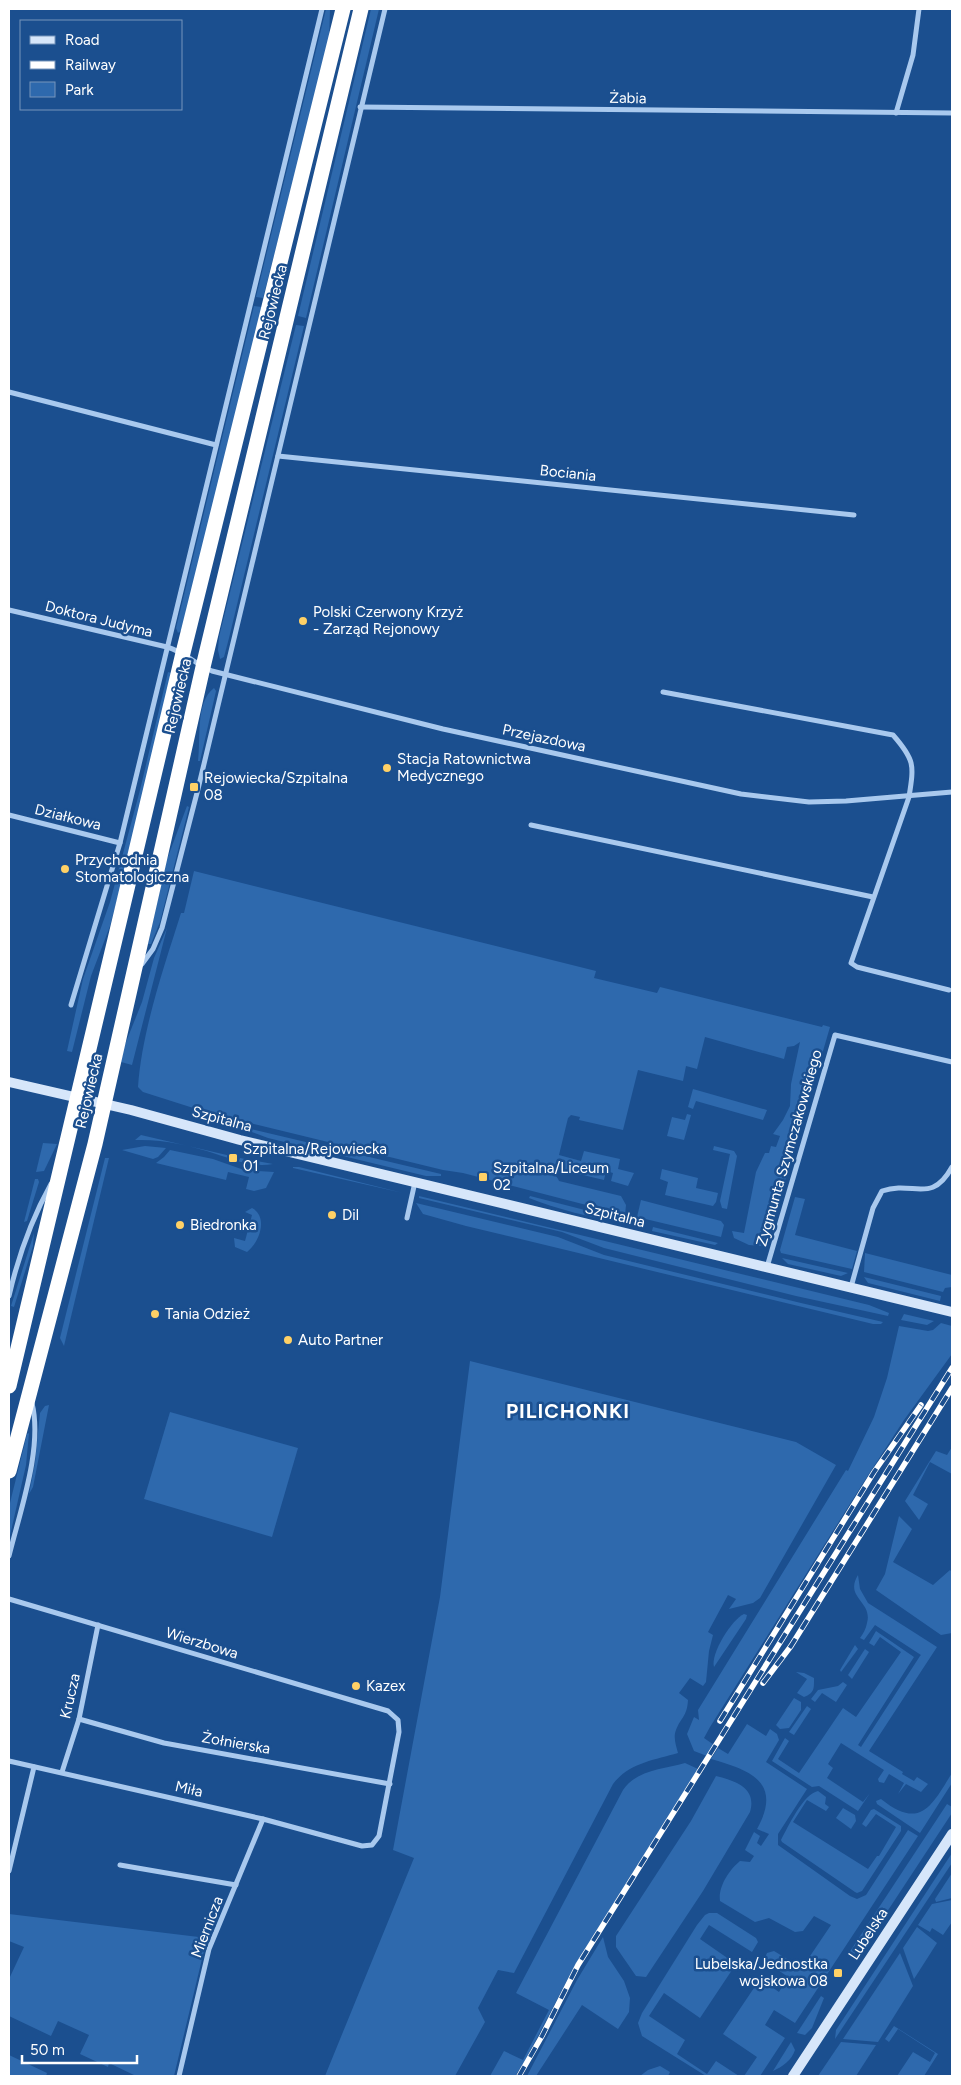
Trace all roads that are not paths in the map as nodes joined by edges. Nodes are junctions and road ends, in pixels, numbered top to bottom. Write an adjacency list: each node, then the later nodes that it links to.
1 (322, 9): 10 (street)
2 (343, 9): 15 (highway, Rejowiecka)
3 (361, 9): 16 (highway, Rejowiecka)
4 (385, 9): 6 (street)
5 (919, 9): 7 (street)
6 (360, 107): 7 (street, Żabia); 11 (street)
7 (896, 113): 8 (street, Żabia)
8 (952, 114)
9 (9, 392): 10 (street)
10 (216, 445): 14 (street)
11 (278, 456): 12 (street, Bociania); 17 (street)
12 (854, 515)
13 (9, 610): 14 (street, Doktora Judyma)
14 (168, 647): 15 (street, Doktora Judyma); 23 (street)
15 (184, 653): 16 (street, Przejazdowa); 30 (highway, Rejowiecka)
16 (203, 667): 17 (street, Przejazdowa); 25 (highway, Rejowiecka)
17 (225, 674): 20 (street, Przejazdowa); 25 (street)
18 (663, 692): 20 (street)
19 (952, 792): 20 (street, Przejazdowa)
20 (909, 797): 24 (street)
21 (9, 815): 23 (street, Działkowa)
22 (531, 825): 24 (street)
23 (120, 844): 27 (street)
24 (873, 897): 26 (street)
25 (131, 982): 31 (highway, Rejowiecka)
26 (950, 990)
27 (71, 1005)
28 (952, 1062): 36 (street, Zygmunta Szymczakowskiego)
29 (9, 1082): 30 (street, Szpitalna)
30 (77, 1098): 31 (street, Szpitalna); 32 (highway, Rejowiecka)
31 (104, 1104): 34 (street, Szpitalna); 41 (highway, Rejowiecka)
32 (61, 1166): 38 (street); 40 (highway, Rejowiecka)
33 (952, 1167): 37 (street)
34 (416, 1182): 35 (street); 36 (street, Szpitalna)
35 (408, 1218)
36 (767, 1268): 37 (street, Szpitalna)
37 (851, 1288): 39 (street, Szpitalna)
38 (9, 1296)
39 (952, 1312)
40 (9, 1386)
41 (29, 1391): 42 (highway, Rejowiecka); 43 (street, Rejowiecka)
42 (9, 1471)
43 (9, 1556)
44 (9, 1600): 45 (street, Wierzbowa)
45 (98, 1625): 46 (street, Krucza); 50 (street, Wierzbowa)
46 (79, 1719): 49 (street, Krucza); 50 (street, Żołnierska)
47 (9, 1761): 48 (street, Miła)
48 (34, 1767): 49 (street, Miła); 54 (street)
49 (62, 1772): 51 (street, Miła)
50 (390, 1784): 51 (street, Miła)
51 (263, 1819): 55 (street, Miernicza)
52 (952, 1834): 57 (street, Lubelska)
53 (120, 1865): 55 (street)
54 (9, 1872)
55 (236, 1885): 56 (street, Miernicza)
56 (179, 2076)
57 (793, 2076)

